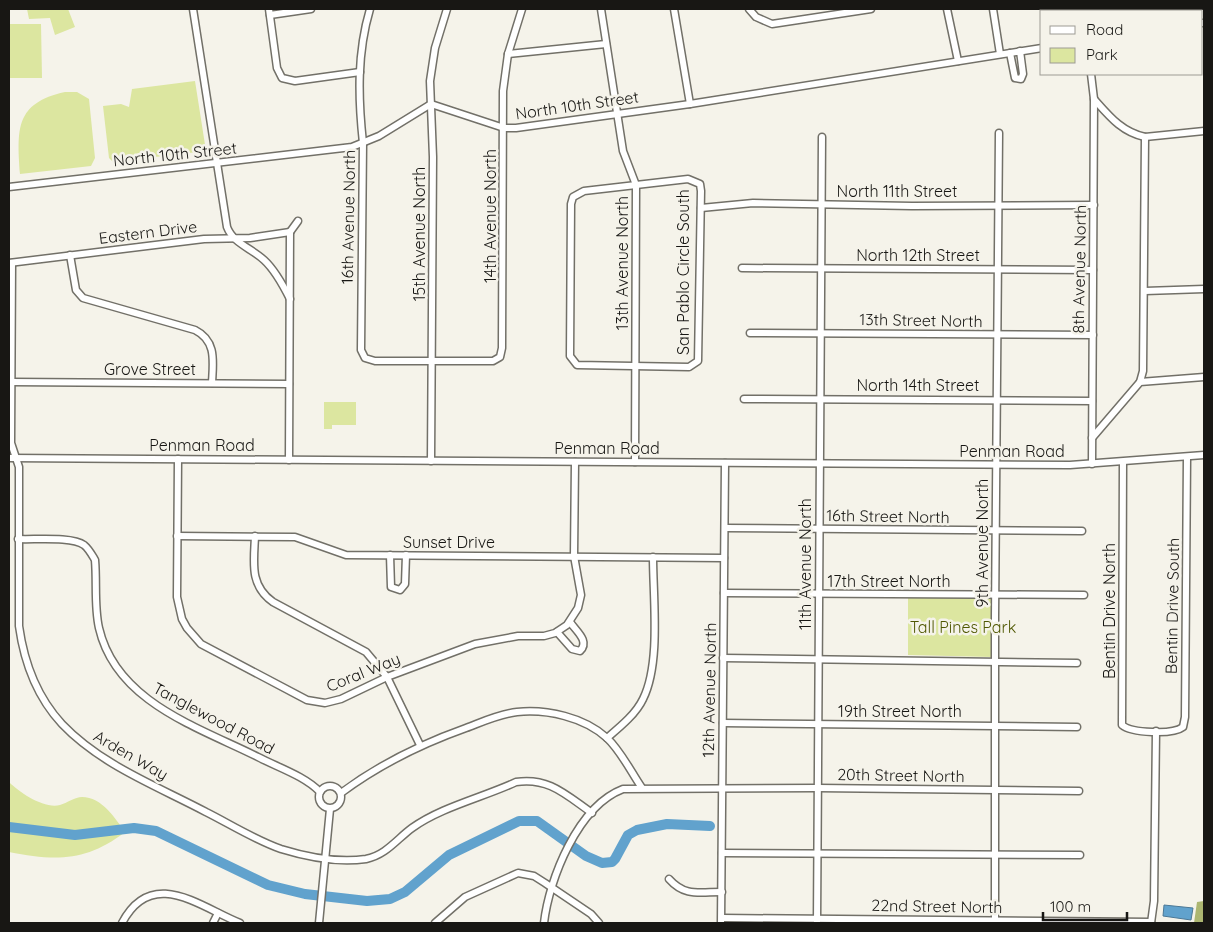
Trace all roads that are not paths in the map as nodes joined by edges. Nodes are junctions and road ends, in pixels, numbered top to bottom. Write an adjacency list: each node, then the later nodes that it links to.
1 (193, 9): 32 (street)
2 (311, 9): 12 (street)
3 (370, 9): 20 (street, 16th Avenue North)
4 (447, 9): 23 (street, 15th Avenue North)
5 (522, 9): 17 (street, 14th Avenue North)
6 (600, 9): 13 (street, 13th Avenue North)
7 (674, 9): 24 (street)
8 (749, 9): 9 (street)
9 (871, 9)
10 (947, 9): 19 (street)
11 (993, 9): 18 (street)
12 (269, 12): 20 (street)
13 (606, 44): 17 (street); 25 (street, 13th Avenue North)
14 (1040, 48): 15 (street, North 10th Street)
15 (1020, 51): 16 (street, North 10th Street); 16 (street)
16 (1010, 53): 18 (street, North 10th Street)
17 (508, 54): 26 (street, 14th Avenue North)
18 (1000, 54): 19 (street, North 10th Street)
19 (958, 61): 24 (street, North 10th Street)
20 (360, 72): 31 (street, 16th Avenue North)
21 (1091, 75): 22 (street, 8th Avenue North)
22 (1094, 100): 30 (street); 37 (street, 8th Avenue North)
23 (430, 104): 26 (street, North 10th Street); 31 (street, North 10th Street); 55 (street, 15th Avenue North)
24 (690, 104): 25 (street, North 10th Street)
25 (617, 114): 26 (street, North 10th Street); 33 (street, 13th Avenue North)
26 (504, 128): 55 (street, 14th Avenue North)
27 (1204, 131): 30 (street)
28 (999, 133): 35 (street, 9th Avenue North)
29 (822, 137): 36 (street, 11th Avenue North)
30 (1145, 137): 49 (street)
31 (363, 143): 32 (street, North 10th Street); 55 (street, 16th Avenue North)
32 (218, 163): 34 (street, North 10th Street); 41 (street)
33 (636, 185): 38 (street, San Pablo Circle South); 56 (street, 13th Avenue North); 56 (street, San Pablo Circle South)
34 (9, 187)
35 (998, 204): 36 (street, North 11th Street); 37 (street, North 11th Street); 46 (street, 9th Avenue North)
36 (821, 205): 38 (street, North 11th Street); 45 (street, 11th Avenue North)
37 (1094, 205): 47 (street, 8th Avenue North)
38 (701, 208): 56 (street, San Pablo Circle South)
39 (298, 222): 40 (street)
40 (290, 232): 41 (street, Eastern Drive); 50 (street)
41 (234, 238): 42 (street, Eastern Drive); 50 (street)
42 (70, 256): 43 (street, Eastern Drive); 60 (street)
43 (10, 263): 58 (street, Arden Way)
44 (742, 268): 45 (street, North 12th Street)
45 (820, 269): 46 (street, North 12th Street); 52 (street, 11th Avenue North)
46 (998, 270): 47 (street, North 12th Street); 53 (street, 9th Avenue North)
47 (1093, 270): 54 (street, 8th Avenue North)
48 (1204, 289): 49 (street)
49 (1145, 291): 59 (street)
50 (290, 299): 61 (street)
51 (750, 333): 52 (street, 13th Street North)
52 (821, 334): 53 (street, 13th Street North); 63 (street, 11th Avenue North)
53 (998, 335): 54 (street, 13th Street North); 64 (street, 9th Avenue North)
54 (1093, 335): 65 (street, 8th Avenue North)
55 (432, 361): 72 (street, 15th Avenue North)
56 (635, 366): 74 (street, 13th Avenue North)
57 (1204, 377): 59 (street)
58 (11, 382): 60 (street, Grove Street); 69 (street, Arden Way)
59 (1140, 382): 66 (street)
60 (212, 383): 61 (street, Grove Street)
61 (289, 384): 71 (street)
62 (744, 399): 63 (street, North 14th Street)
63 (820, 399): 64 (street, North 14th Street); 77 (street, 11th Avenue North)
64 (997, 400): 65 (street, North 14th Street); 79 (street, 9th Avenue North)
65 (1092, 401): 66 (street, 8th Avenue North)
66 (1092, 438): 78 (street, 8th Avenue North)
67 (1204, 456): 68 (street, Penman Road)
68 (1188, 457): 75 (street, Penman Road); 107 (street, Bentin Drive South)
69 (12, 458): 70 (street, Penman Road); 86 (street, Arden Way)
70 (178, 459): 71 (street, Penman Road); 84 (street, Coral Way)
71 (289, 460): 72 (street, Penman Road)
72 (431, 461): 73 (street, Penman Road)
73 (575, 462): 74 (street, Penman Road); 89 (street, Coral Way)
74 (635, 462): 76 (street, Penman Road)
75 (1124, 462): 78 (street, Penman Road); 107 (street, Bentin Drive North)
76 (726, 463): 77 (street, Penman Road); 80 (street, 12th Avenue North)
77 (819, 464): 79 (street, Penman Road); 81 (street, 11th Avenue North)
78 (1092, 464): 79 (street, Penman Road)
79 (996, 465): 82 (street, 9th Avenue North)
80 (724, 528): 81 (street, 16th Street North); 91 (street, 12th Avenue North)
81 (819, 529): 82 (street, 16th Street North); 93 (street, 11th Avenue North)
82 (996, 530): 83 (street, 16th Street North); 94 (street, 9th Avenue North)
83 (1082, 531)
84 (177, 536): 85 (street, Sunset Drive); 102 (street, Coral Way)
85 (255, 536): 87 (street, Sunset Drive); 102 (street)
86 (18, 539): 115 (street, Tanglewood Road); 123 (street, Arden Way)
87 (390, 555): 88 (street, Sunset Drive); 88 (street)
88 (406, 555): 89 (street, Sunset Drive)
89 (574, 556): 90 (street, Sunset Drive); 96 (street, Coral Way)
90 (653, 557): 91 (street, Sunset Drive); 108 (street)
91 (724, 558): 92 (street, 12th Avenue North)
92 (724, 593): 93 (street, 17th Street North); 98 (street, 12th Avenue North)
93 (818, 594): 94 (street, 17th Street North); 99 (street, 11th Avenue North)
94 (996, 595): 95 (street, 17th Street North); 100 (street, 9th Avenue North)
95 (1084, 595)
96 (570, 622): 97 (street, Coral Way); 97 (street)
97 (558, 632): 102 (street, Coral Way)
98 (723, 658): 99 (street); 103 (street, 12th Avenue North)
99 (818, 658): 100 (street); 104 (street, 11th Avenue North)
100 (995, 660): 101 (street); 105 (street, 9th Avenue North)
101 (1077, 662)
102 (387, 677): 109 (street)
103 (723, 723): 104 (street, 19th Street North); 111 (street, 12th Avenue North)
104 (817, 724): 105 (street, 19th Street North); 112 (street, 11th Avenue North)
105 (995, 726): 106 (street, 19th Street North); 113 (street, 9th Avenue North)
106 (1077, 727)
107 (1156, 731): 132 (street)
108 (607, 738): 109 (street); 110 (street)
109 (420, 745): 116 (street)
110 (642, 788): 111 (street, 20th Street North); 118 (street, 20th Street North)
111 (722, 788): 112 (street, 20th Street North); 119 (street, 12th Avenue North)
112 (818, 788): 113 (street, 20th Street North); 120 (street, 11th Avenue North)
113 (996, 791): 114 (street, 20th Street North); 122 (street, 9th Avenue North)
114 (1080, 791)
115 (320, 792): 116 (street); 117 (street)
116 (341, 793): 117 (street)
117 (330, 809): 123 (street)
118 (592, 813): 123 (street, Arden Way); 125 (street, 20th Street North)
119 (722, 853): 120 (street); 126 (street, 12th Avenue North)
120 (818, 854): 122 (street); 130 (street, 11th Avenue North)
121 (1080, 855): 122 (street)
122 (996, 856): 131 (street, 9th Avenue North)
123 (326, 858): 136 (street)
124 (669, 879): 126 (street)
125 (551, 888): 128 (street); 138 (street, 20th Street North); 139 (street)
126 (722, 892): 129 (street, 12th Avenue North)
127 (218, 914): 133 (street); 134 (street); 135 (street)
128 (444, 921): 137 (street)
129 (722, 921): 130 (street, 22nd Street North)
130 (817, 921): 131 (street, 22nd Street North)
131 (995, 922): 132 (street, 22nd Street North)
132 (1151, 922)
133 (122, 923)
134 (213, 923)
135 (240, 923)
136 (319, 923)
137 (435, 923)
138 (544, 923)
139 (599, 923)

